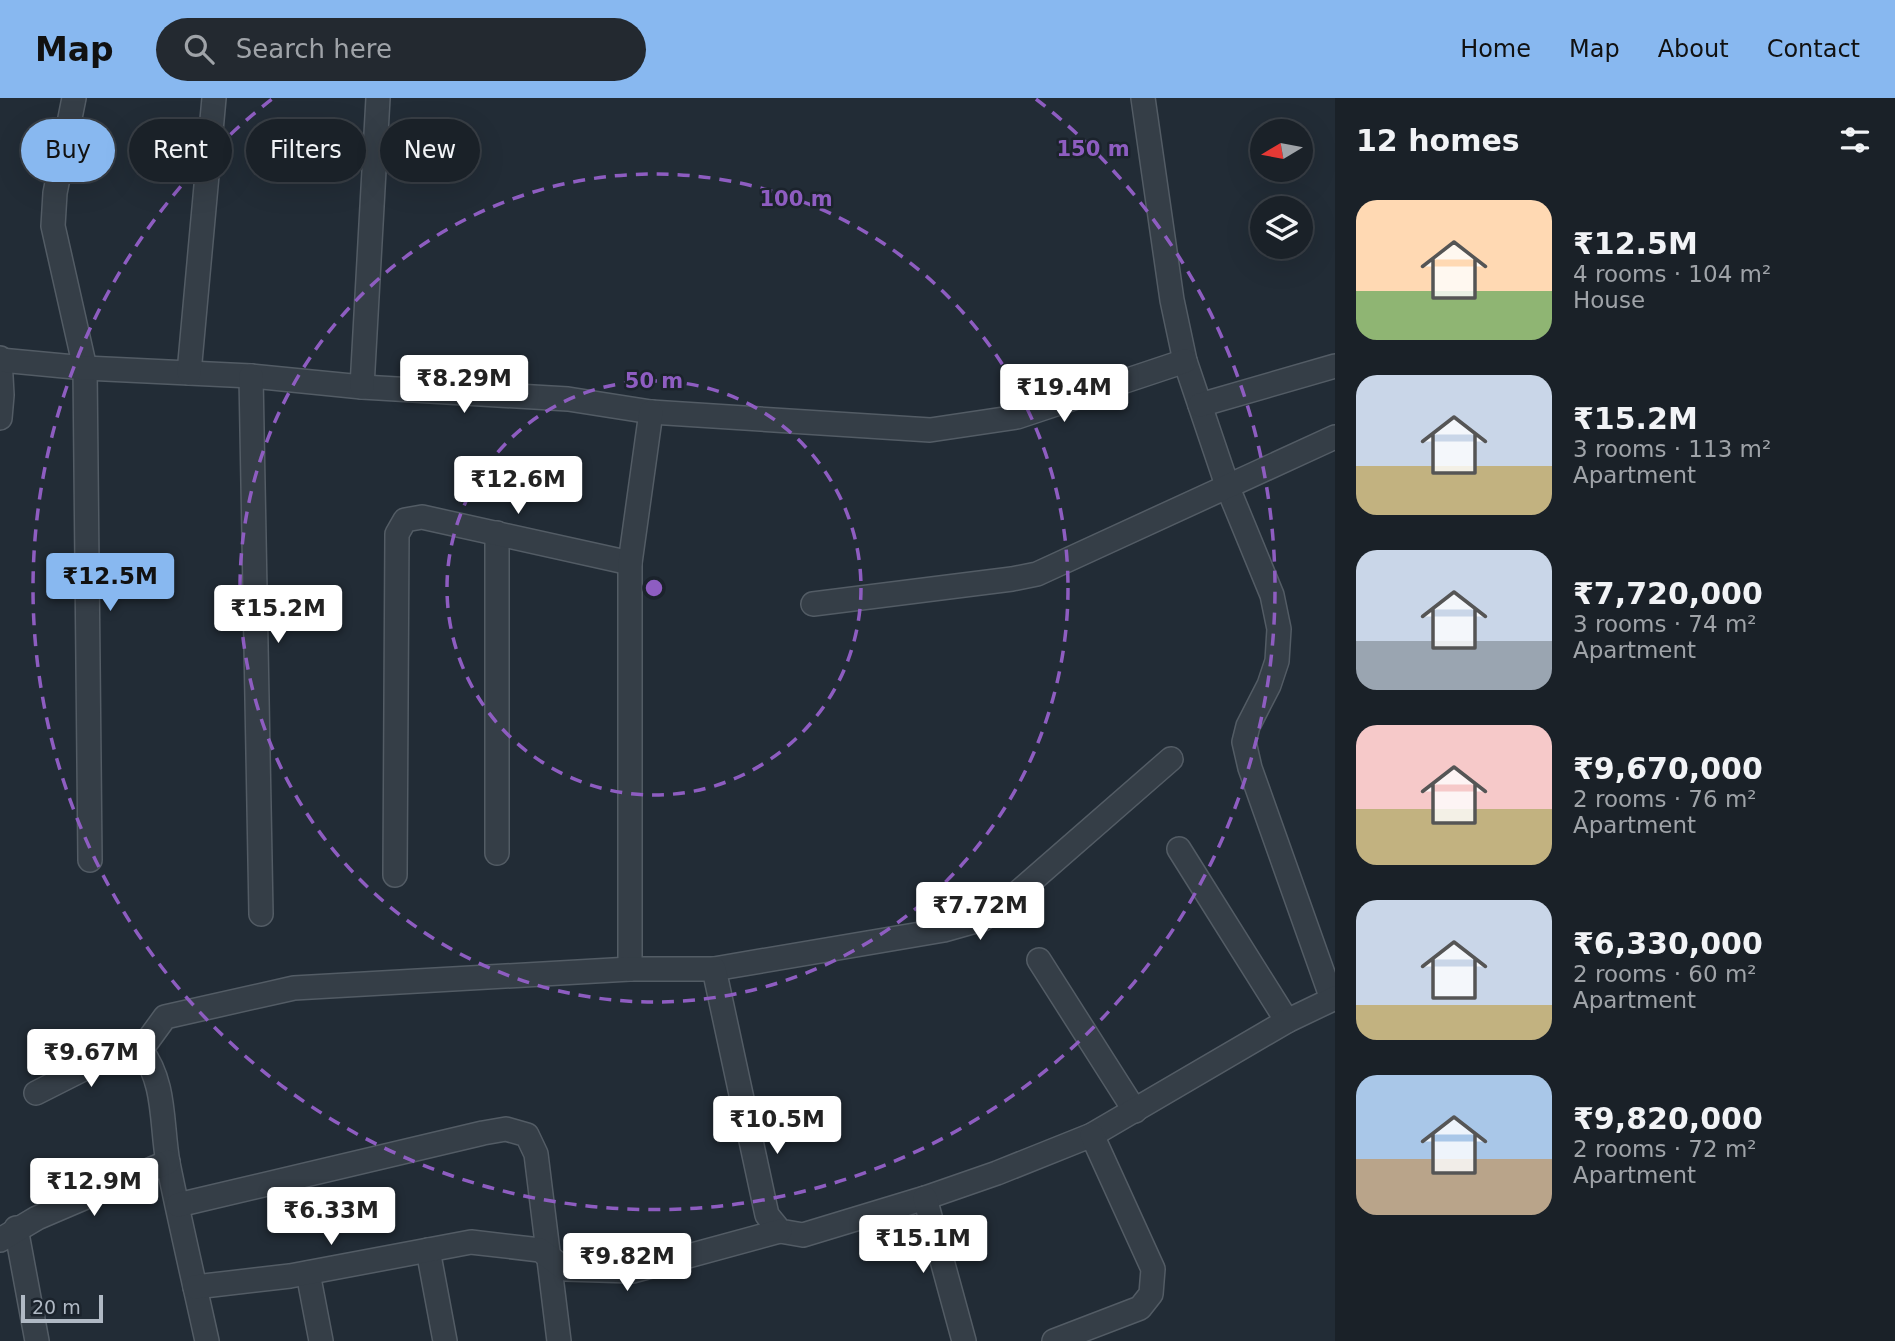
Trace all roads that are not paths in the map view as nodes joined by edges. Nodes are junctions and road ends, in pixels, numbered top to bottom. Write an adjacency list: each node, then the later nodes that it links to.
1 (74, 98): 8 (street)
2 (214, 98): 9 (street)
3 (378, 98): 11 (street)
4 (1143, 98): 6 (street)
5 (0, 359): 8 (street); 14 (street)
6 (1185, 361): 12 (street); 13 (street)
7 (1335, 366): 12 (street)
8 (85, 368): 9 (street); 23 (street)
9 (189, 373): 10 (street)
10 (251, 376): 11 (street); 25 (street)
11 (362, 387): 13 (street)
12 (1200, 405): 16 (street)
13 (651, 412): 18 (street)
14 (0, 418)
15 (1335, 437): 16 (street)
16 (1228, 488): 19 (street); 29 (street)
17 (497, 533): 18 (street); 22 (street); 24 (street)
18 (630, 563): 28 (street)
19 (813, 604)
20 (1171, 759): 27 (street)
21 (1179, 849): 30 (street)
22 (497, 853)
23 (90, 860)
24 (395, 875)
25 (261, 914)
26 (1040, 960): 33 (street)
27 (714, 969): 28 (street); 38 (street)
28 (630, 970): 31 (street)
29 (1333, 999): 30 (street)
30 (1287, 1021): 33 (street)
31 (141, 1050): 32 (street); 35 (street)
32 (36, 1093)
33 (1135, 1111): 34 (street)
34 (1092, 1135): 36 (street); 50 (street)
35 (168, 1162): 37 (street); 39 (street)
36 (925, 1198): 38 (street); 49 (street)
37 (178, 1206): 41 (street); 43 (street)
38 (780, 1231): 41 (street)
39 (8, 1234): 44 (street)
40 (428, 1250): 41 (street); 42 (street); 47 (street)
41 (549, 1258): 48 (street)
42 (308, 1273): 43 (street); 46 (street)
43 (195, 1287): 45 (street)
44 (37, 1341)
45 (207, 1341)
46 (321, 1341)
47 (445, 1341)
48 (559, 1341)
49 (964, 1341)
50 (1054, 1341)

